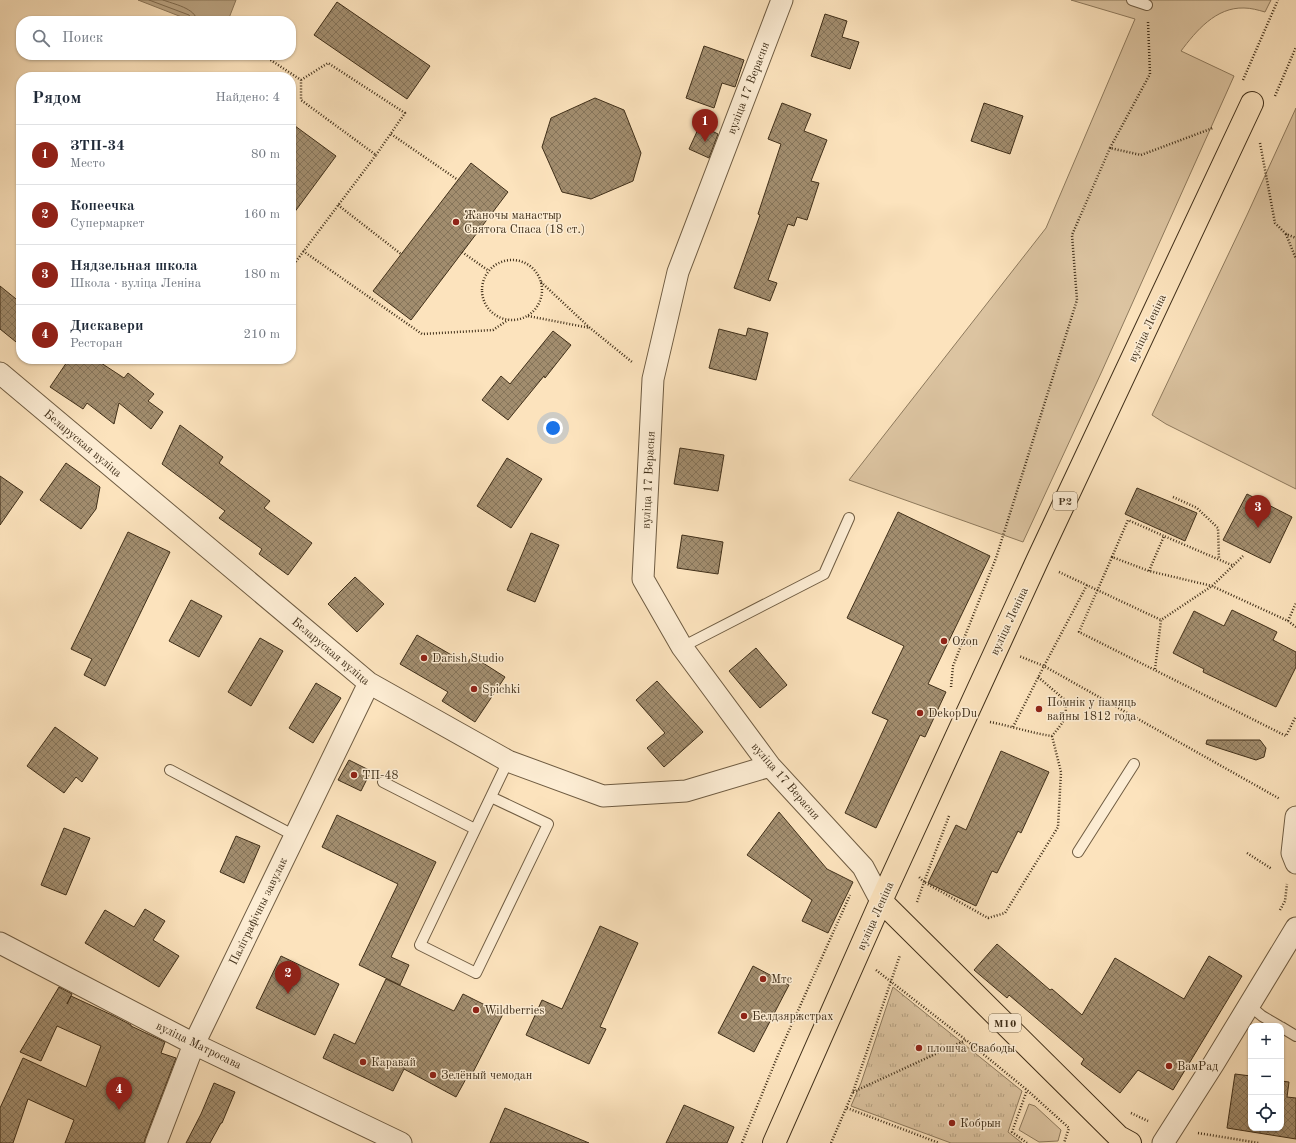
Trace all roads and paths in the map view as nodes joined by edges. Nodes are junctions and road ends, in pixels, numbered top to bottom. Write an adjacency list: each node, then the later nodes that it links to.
1 (782, 0): 32 (street, вуліца 17 Верасня)
2 (1132, 0): 4 (lane)
3 (1278, 0): 10 (path)
4 (1147, 5): 15 (path)
5 (1296, 47): 11 (path)
6 (271, 60): 7 (path)
7 (289, 72)
8 (296, 77): 9 (path)
9 (301, 80): 13 (path); 16 (path)
10 (1242, 83)
11 (1262, 103): 74 (main road, вуліца Леніна / Р2)
12 (1215, 127): 15 (path)
13 (391, 134): 16 (path); 17 (path)
14 (1260, 142): 19 (path)
15 (1110, 148): 55 (path)
16 (376, 155): 18 (path)
17 (458, 180)
18 (338, 205): 21 (path); 23 (path)
19 (1286, 234): 20 (path); 24 (path)
20 (1296, 238)
21 (303, 251): 25 (path); 29 (path)
22 (462, 252): 26 (path)
23 (401, 254)
24 (1296, 259)
25 (296, 261)
26 (489, 271): 27 (path); 29 (path)
27 (540, 281): 28 (path); 30 (path)
28 (527, 316): 29 (path); 30 (path)
29 (508, 320)
30 (590, 328): 32 (path)
31 (0, 373): 54 (street, Беларуская вуліца)
32 (653, 378): 49 (street, вуліца 17 Верасня)
33 (1174, 497): 38 (path)
34 (849, 518): 49 (lane)
35 (1164, 536): 37 (path); 38 (path); 41 (path)
36 (1243, 556): 39 (path)
37 (1112, 557): 41 (path); 44 (path)
38 (1219, 559): 39 (path)
39 (1234, 566): 43 (path)
40 (1056, 571): 42 (path)
41 (1149, 571): 43 (path)
42 (1087, 585): 44 (path); 51 (path)
43 (1212, 586): 46 (path); 47 (path)
44 (1098, 591): 46 (path); 52 (path)
45 (1296, 603): 47 (path)
46 (1161, 620): 52 (path)
47 (1288, 621): 48 (path)
48 (1296, 627)
49 (682, 648): 62 (street, вуліца 17 Верасня)
50 (1017, 655): 51 (path)
51 (1044, 666): 53 (path); 66 (path)
52 (1155, 669): 56 (path)
53 (1038, 677): 58 (path); 59 (path)
54 (369, 683): 60 (street, Беларуская вуліца); 70 (street, Паліграфічны завулак)
55 (951, 690)
56 (1296, 716)
57 (988, 721): 58 (path)
58 (1013, 727): 59 (path)
59 (1052, 736): 73 (path)
60 (508, 761): 62 (street, Беларуская вуліца); 65 (lane)
61 (1134, 764): 71 (lane)
62 (770, 766): 74 (street, вуліца 17 Верасня)
63 (170, 770): 70 (lane)
64 (383, 782): 69 (lane)
65 (491, 796): 69 (lane); 69 (lane)
66 (1282, 801)
67 (949, 815): 73 (path)
68 (1296, 817): 72 (street)
69 (476, 829)
70 (295, 836): 84 (street, Паліграфічны завулак)
71 (1078, 852)
72 (1296, 863)
73 (924, 882): 75 (path)
74 (881, 900): 75 (main road, М10); 92 (main road, вуліца Леніна / Р2)
75 (908, 928): 78 (path); 97 (main road, М10)
76 (1296, 928): 79 (street)
77 (0, 943): 84 (street, вуліца Матросава)
78 (891, 980): 83 (path); 86 (path)
79 (1250, 1005): 80 (lane); 98 (street)
80 (1273, 1023)
81 (1284, 1029): 82 (lane)
82 (1296, 1036)
83 (966, 1040): 85 (path); 86 (path)
84 (194, 1044): 89 (street, вуліца Матросава); 90 (street, Паліграфічны завулак)
85 (1027, 1090): 95 (path); 96 (path)
86 (853, 1092): 87 (path)
87 (846, 1108): 93 (path); 94 (path)
88 (1195, 1133): 99 (path)
89 (372, 1137): 91 (street, вуліца Матросава)
90 (156, 1143)
91 (401, 1143)
92 (774, 1143)
93 (831, 1143)
94 (939, 1143)
95 (1027, 1143)
96 (1064, 1143)
97 (1130, 1143)
98 (1163, 1143)
99 (1258, 1143)

